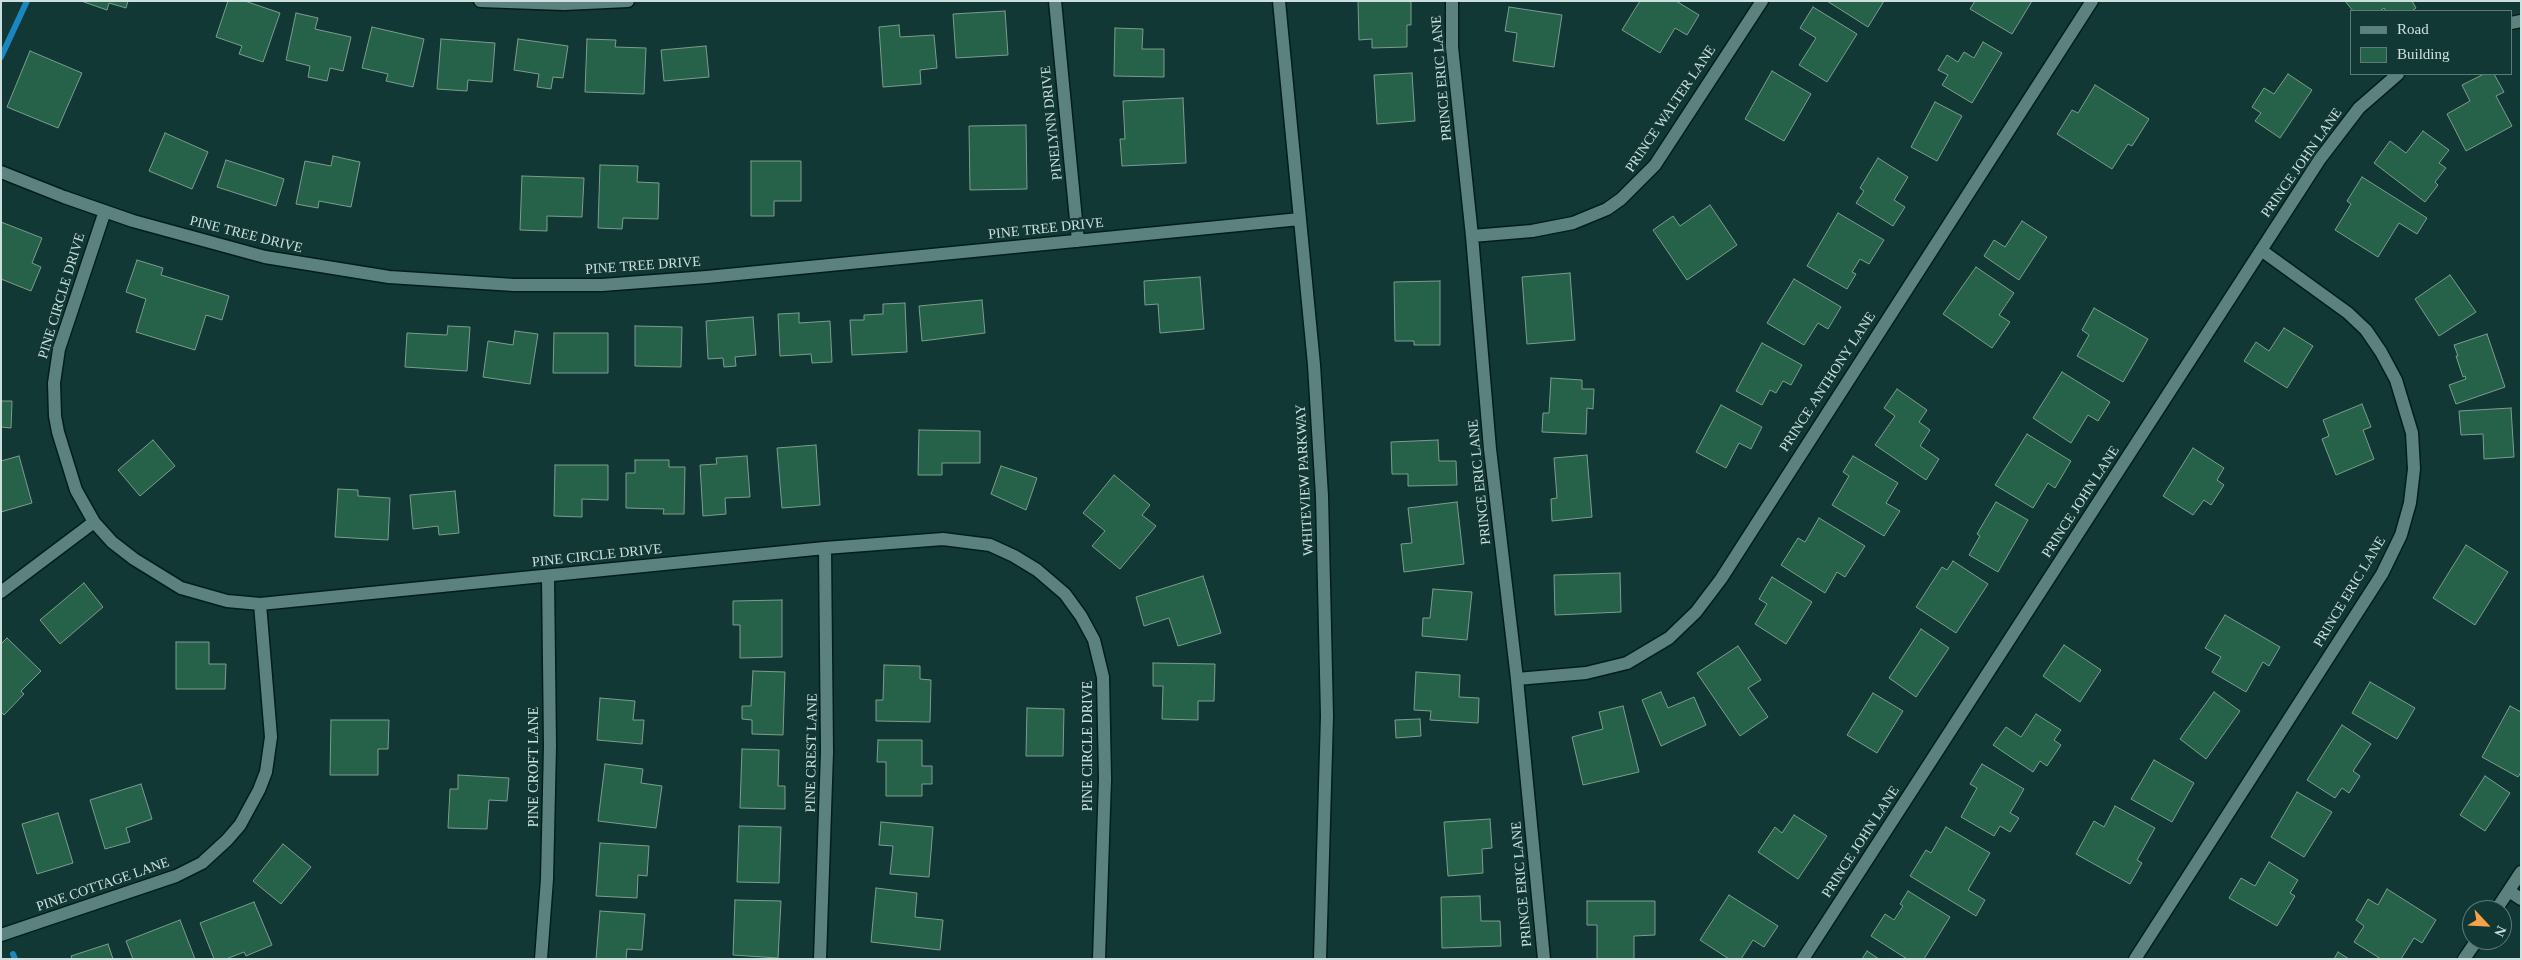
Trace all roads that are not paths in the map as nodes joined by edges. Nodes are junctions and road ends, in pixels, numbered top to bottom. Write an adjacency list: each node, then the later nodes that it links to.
1 (480, 1): 2 (street)
2 (628, 1)
3 (1055, 1): 13 (street, PINELYNN DRIVE)
4 (1279, 1): 11 (street, WHITEVIEW PARKWAY)
5 (1452, 1): 12 (street, PRINCE ERIC LANE)
6 (1762, 1): 12 (street, PRINCE WALTER LANE)
7 (2092, 1): 20 (street, PRINCE ANTHONY LANE)
8 (2397, 75): 14 (street, PRINCE JOHN LANE)
9 (1, 172): 10 (street, PINE TREE DRIVE)
10 (104, 211): 13 (street, PINE TREE DRIVE); 15 (street, PINE CIRCLE DRIVE)
11 (1300, 219): 13 (street, PINE TREE DRIVE); 29 (street, WHITEVIEW PARKWAY)
12 (1472, 236): 20 (street, PRINCE ERIC LANE)
13 (1078, 241)
14 (2261, 250): 31 (street, PRINCE JOHN LANE); 32 (street, PRINCE ERIC LANE)
15 (94, 522): 18 (street); 19 (street, PINE CIRCLE DRIVE)
16 (825, 548): 17 (street, PINE CIRCLE DRIVE); 27 (street, PINE CREST LANE); 28 (street, PINE CIRCLE DRIVE)
17 (548, 576): 19 (street, PINE CIRCLE DRIVE); 26 (street, PINE CROFT LANE)
18 (1, 592)
19 (260, 604): 25 (street, PINE COTTAGE LANE)
20 (1517, 679): 30 (street, PRINCE ERIC LANE)
21 (2521, 872): 22 (street)
22 (2509, 891): 23 (street); 24 (street)
23 (2521, 899)
24 (2503, 900)
25 (1, 936)
26 (541, 959)
27 (820, 959)
28 (1099, 959)
29 (1320, 959)
30 (1544, 959)
31 (1803, 959)
32 (2135, 959)

